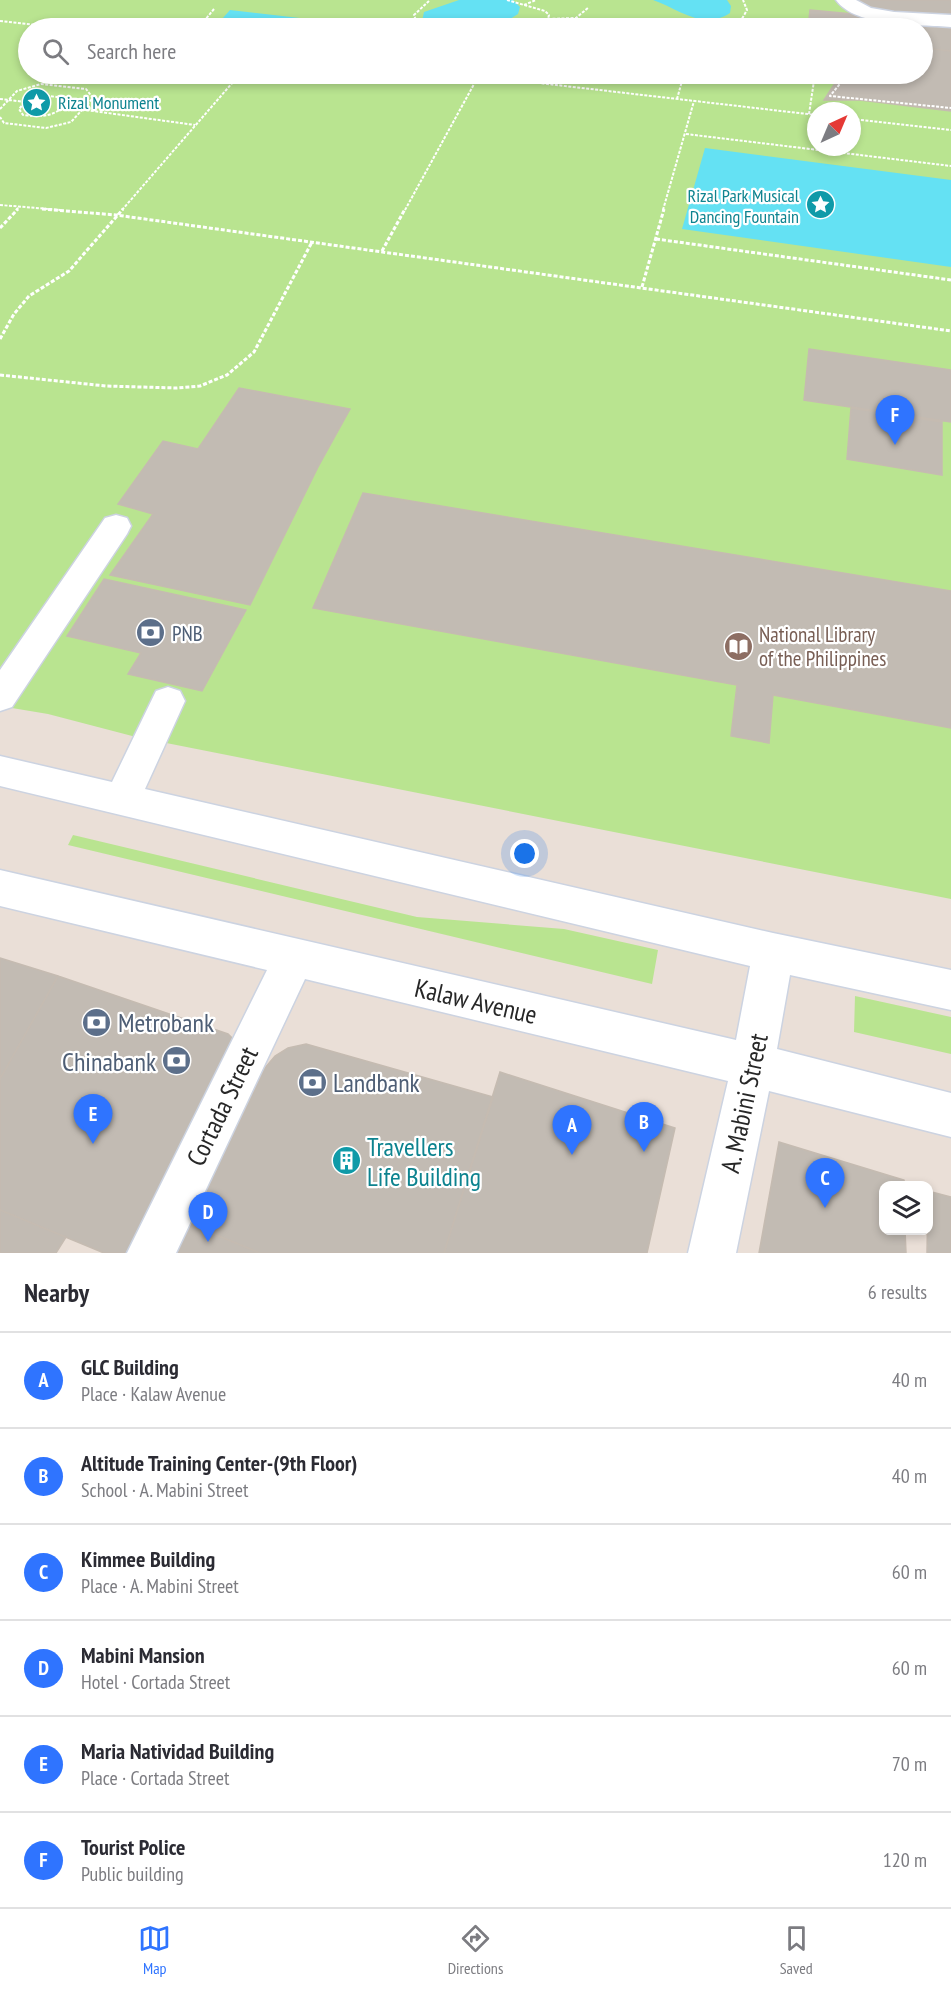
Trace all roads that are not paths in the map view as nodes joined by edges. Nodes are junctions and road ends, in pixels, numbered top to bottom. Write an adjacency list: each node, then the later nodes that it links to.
1 (845, 0): 2 (street)
2 (918, 18)
3 (933, 19): 4 (street)
4 (951, 21)
5 (116, 526): 6 (street)
6 (2, 691)
7 (168, 701): 9 (street)
8 (0, 771): 9 (street)
9 (122, 800): 11 (street)
10 (0, 888): 12 (street, Kalaw Avenue)
11 (773, 952): 13 (street); 14 (street, A. Mabini Street)
12 (294, 958): 14 (street, Kalaw Avenue); 16 (street, Cortada Street)
13 (951, 990)
14 (753, 1065): 15 (street, Kalaw Avenue); 17 (street, A. Mabini Street)
15 (951, 1114)
16 (151, 1253)
17 (712, 1253)

